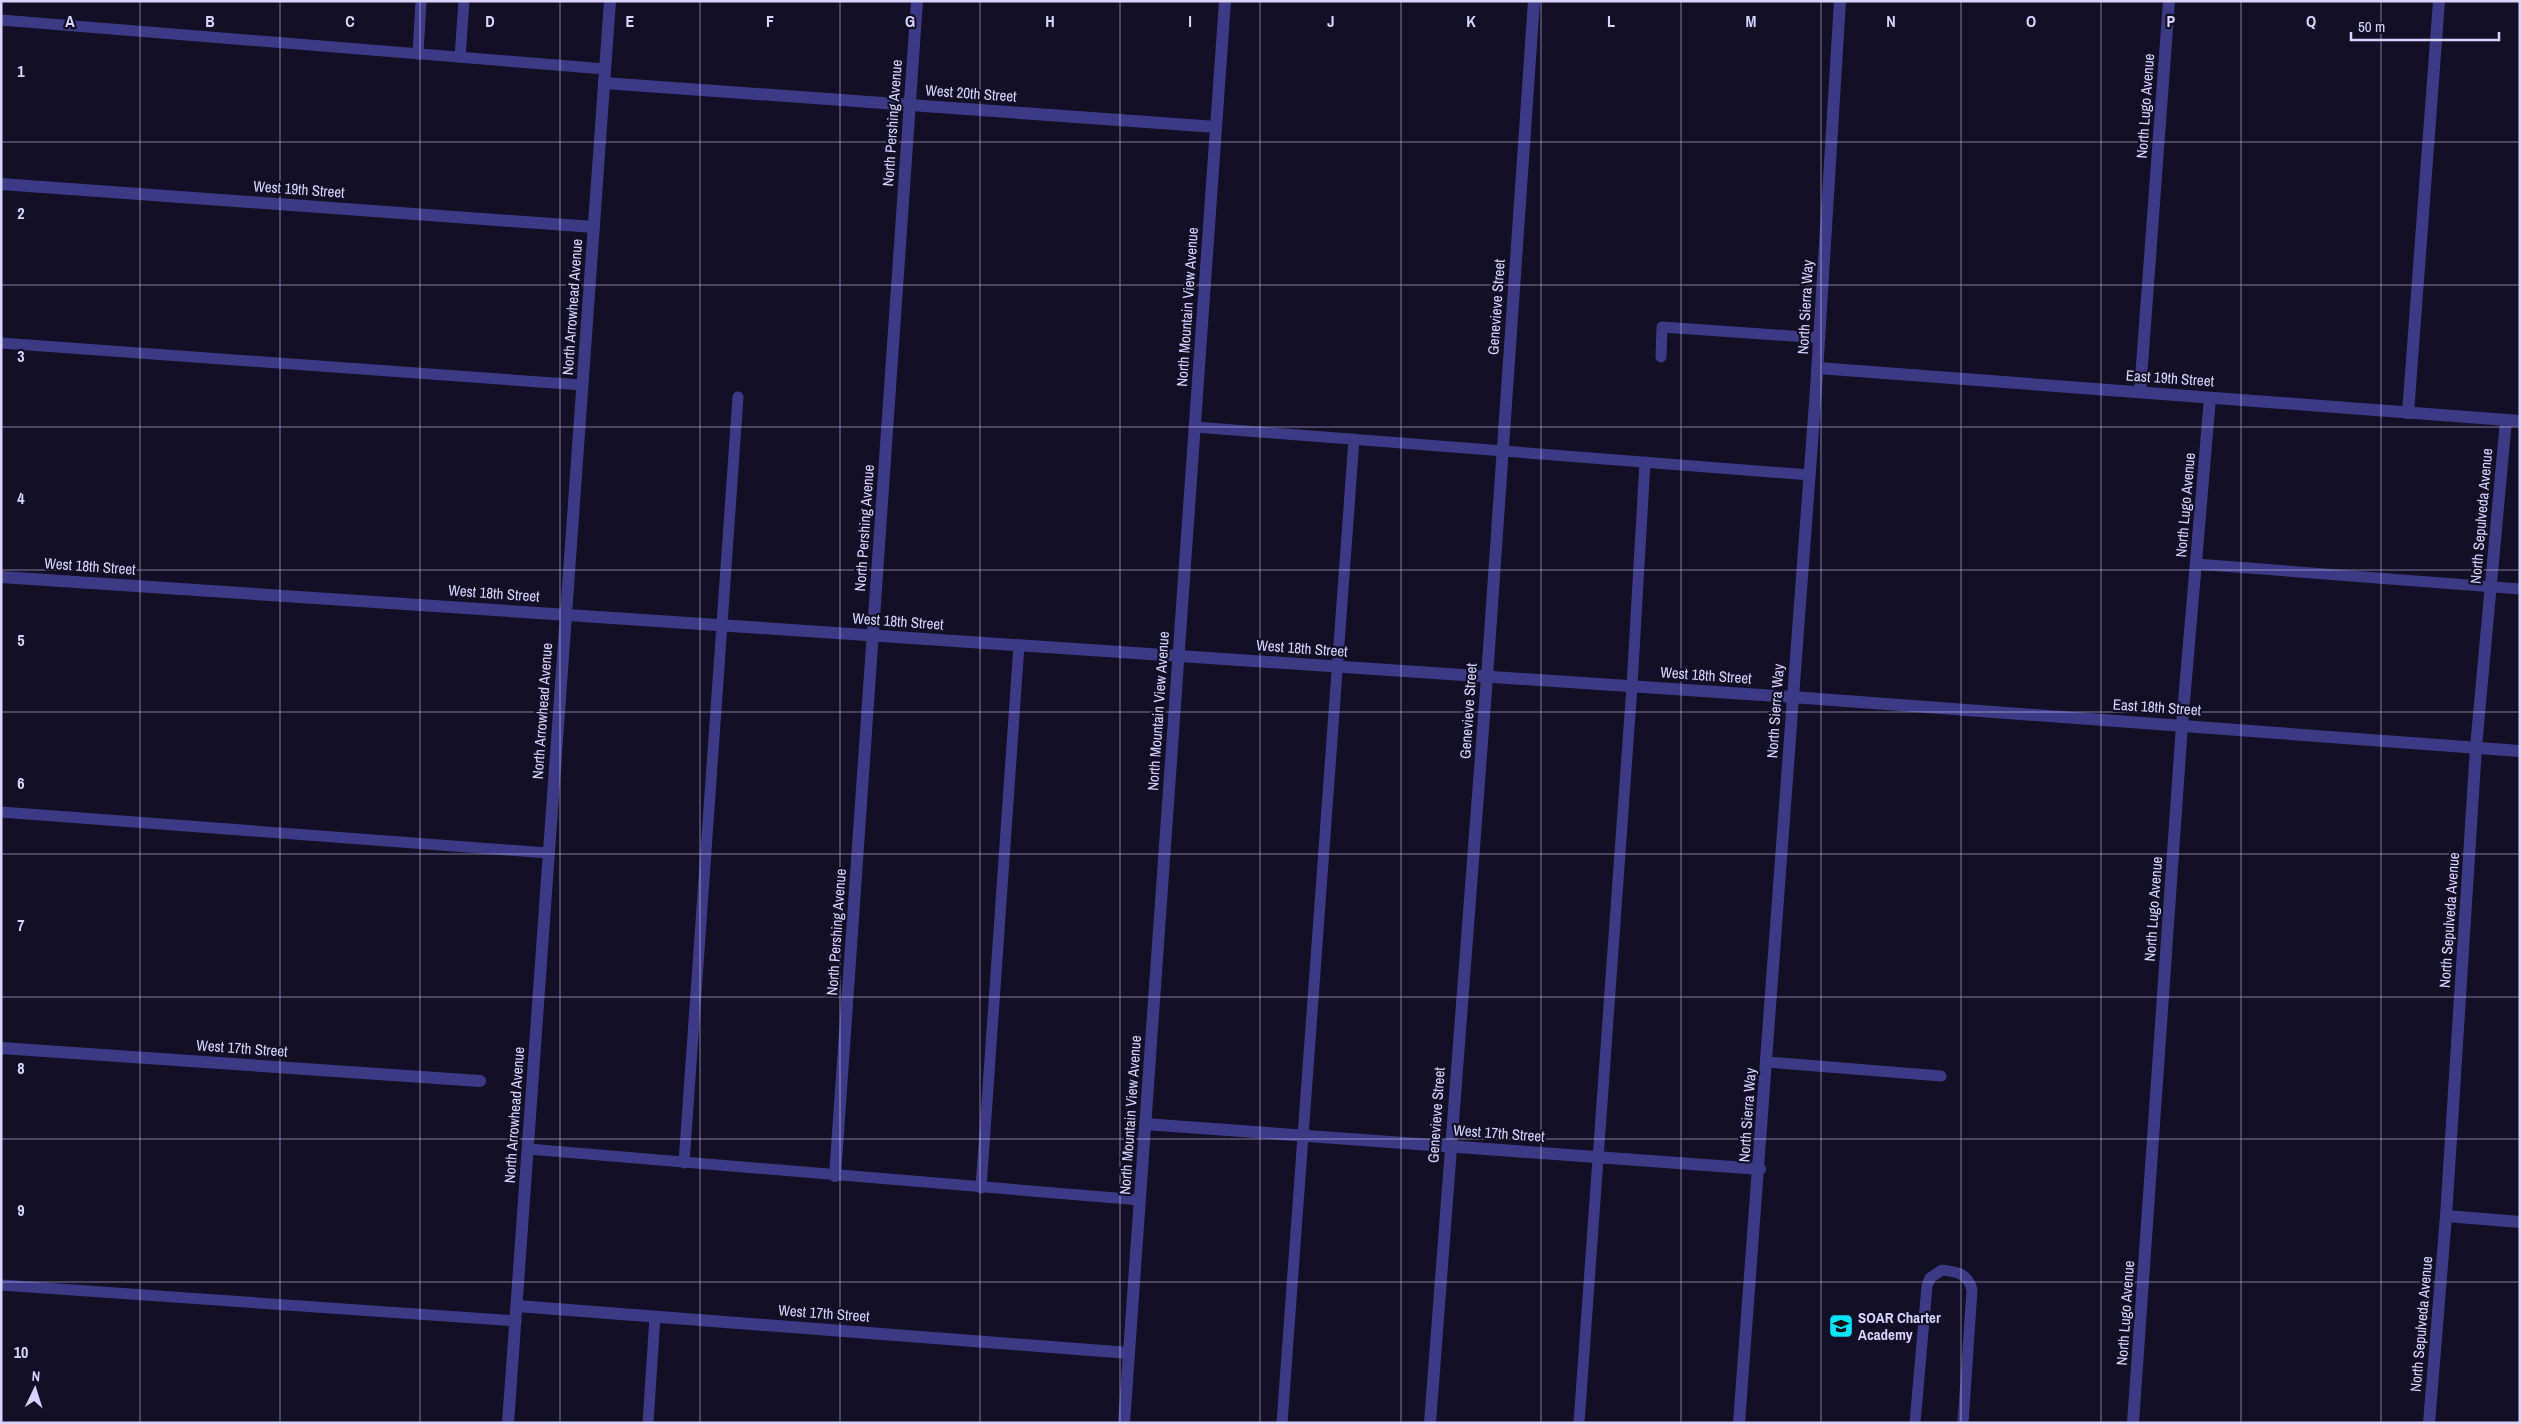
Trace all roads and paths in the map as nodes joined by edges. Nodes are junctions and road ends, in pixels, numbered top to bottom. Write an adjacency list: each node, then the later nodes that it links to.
1 (422, 1): 11 (lane)
2 (464, 1): 12 (lane)
3 (610, 1): 13 (street, North Arrowhead Avenue)
4 (917, 1): 15 (street, North Pershing Avenue)
5 (1225, 1): 16 (street, North Mountain View Avenue)
6 (1534, 1): 32 (street, Genevieve Street)
7 (1840, 1): 19 (street, North Sierra Way)
8 (2169, 1): 24 (street, North Lugo Avenue)
9 (2439, 1): 27 (street)
10 (1, 20): 11 (lane)
11 (418, 54): 12 (lane)
12 (460, 58): 13 (lane)
13 (605, 69): 14 (street, North Arrowhead Avenue)
14 (604, 83): 15 (street, West 20th Street); 18 (street, North Arrowhead Avenue)
15 (910, 105): 16 (street, West 20th Street); 41 (street, North Pershing Avenue)
16 (1216, 127): 30 (street, North Mountain View Avenue)
17 (1, 184): 18 (street, West 19th Street)
18 (594, 228): 23 (street, North Arrowhead Avenue)
19 (1820, 338): 21 (lane); 22 (street, North Sierra Way)
20 (1, 344): 23 (lane)
21 (1660, 357)
22 (1818, 368): 24 (street, East 19th Street); 34 (street, North Sierra Way)
23 (582, 385): 39 (street, North Arrowhead Avenue)
24 (2140, 392): 26 (street, East 19th Street)
25 (738, 397): 40 (lane)
26 (2210, 398): 27 (street, East 19th Street); 35 (street, North Lugo Avenue)
27 (2408, 413): 28 (street, East 19th Street)
28 (2506, 420): 29 (street, East 19th Street); 37 (street, North Sepulveda Avenue)
29 (2520, 421)
30 (1195, 427): 31 (lane); 43 (street, North Mountain View Avenue)
31 (1354, 439): 32 (lane); 44 (lane)
32 (1503, 450): 33 (lane); 45 (street, Genevieve Street)
33 (1645, 462): 34 (lane); 46 (lane)
34 (1810, 475): 47 (street, North Sierra Way)
35 (2196, 564): 37 (lane); 48 (street, North Lugo Avenue)
36 (1, 577): 39 (street, West 18th Street)
37 (2491, 586): 38 (lane); 49 (street, North Sepulveda Avenue)
38 (2520, 589)
39 (566, 614): 40 (street, West 18th Street); 52 (street, North Arrowhead Avenue)
40 (722, 625): 41 (street, West 18th Street); 62 (lane)
41 (873, 635): 42 (street, West 18th Street); 64 (street, North Pershing Avenue)
42 (1019, 645): 43 (street, West 18th Street); 65 (lane)
43 (1178, 655): 44 (street, West 18th Street); 57 (street, North Mountain View Avenue)
44 (1339, 667): 45 (street, West 18th Street); 58 (lane)
45 (1487, 677): 46 (street, West 18th Street); 59 (street, Genevieve Street)
46 (1632, 686): 47 (street, West 18th Street); 61 (lane)
47 (1792, 697): 48 (street, East 18th Street); 54 (street, North Sierra Way)
48 (2182, 725): 49 (street, East 18th Street); 83 (street, North Lugo Avenue)
49 (2476, 747): 50 (street, East 18th Street); 67 (street, North Sepulveda Avenue)
50 (2520, 751)
51 (1, 812): 52 (lane)
52 (548, 853): 60 (street, North Arrowhead Avenue)
53 (1, 1048): 56 (street, West 17th Street)
54 (1767, 1062): 55 (lane); 63 (street, North Sierra Way)
55 (1941, 1076)
56 (480, 1081)
57 (1145, 1124): 58 (street, West 17th Street); 66 (street, North Mountain View Avenue)
58 (1303, 1135): 59 (street, West 17th Street); 77 (lane)
59 (1449, 1146): 61 (street, West 17th Street); 78 (street, Genevieve Street)
60 (528, 1149): 62 (lane); 70 (street, North Arrowhead Avenue)
61 (1599, 1157): 63 (street, West 17th Street); 79 (lane)
62 (684, 1163): 64 (lane)
63 (1760, 1169): 80 (street, North Sierra Way)
64 (835, 1176): 65 (lane)
65 (981, 1188): 66 (lane)
66 (1140, 1200): 73 (street, North Mountain View Avenue)
67 (2446, 1216): 68 (street); 84 (street, North Sepulveda Avenue)
68 (2520, 1222)
69 (1, 1285): 72 (lane)
70 (517, 1306): 71 (street, West 17th Street); 72 (street, North Arrowhead Avenue)
71 (655, 1316): 73 (street, West 17th Street); 75 (lane)
72 (516, 1321): 74 (street, North Arrowhead Avenue)
73 (1129, 1353): 76 (street, North Mountain View Avenue)
74 (508, 1423)
75 (648, 1423)
76 (1124, 1423)
77 (1282, 1423)
78 (1430, 1423)
79 (1579, 1423)
80 (1739, 1423)
81 (1915, 1423): 82 (lane)
82 (1963, 1423)
83 (2134, 1423)
84 (2429, 1423)

